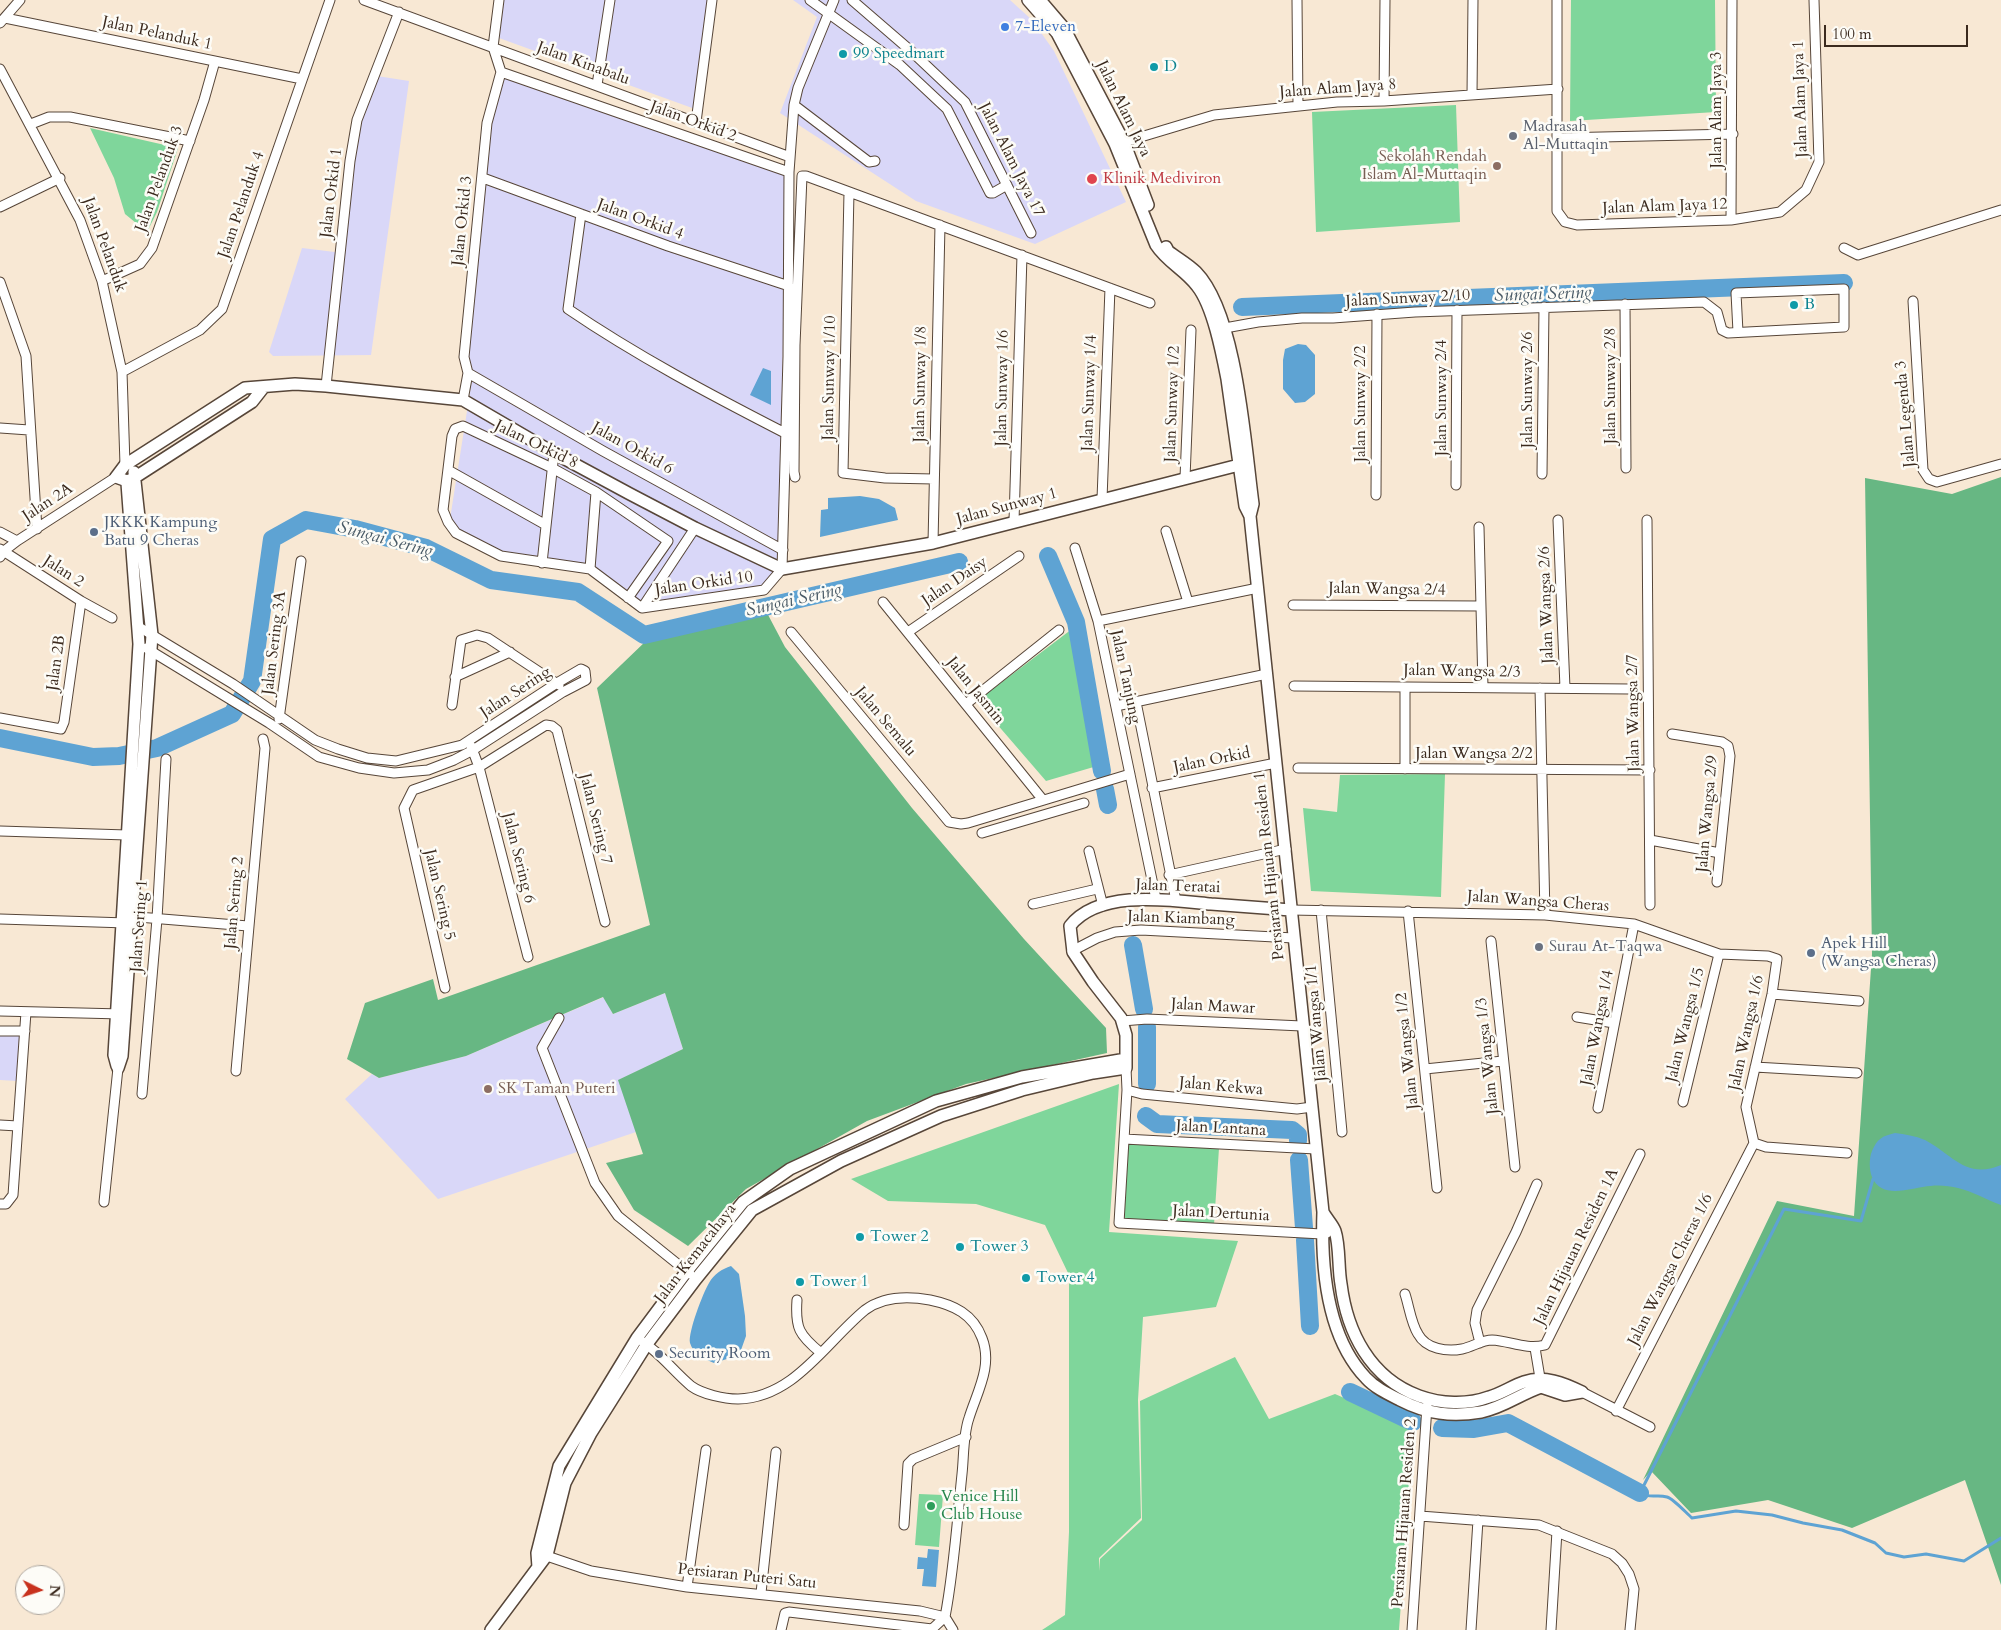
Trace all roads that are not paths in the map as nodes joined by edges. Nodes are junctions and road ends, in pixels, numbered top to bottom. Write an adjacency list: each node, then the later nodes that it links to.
1 (20, 0): 20 (street)
2 (330, 0): 25 (street, Jalan Pelanduk 4)
3 (499, 0): 21 (street)
4 (610, 0): 26 (street)
5 (712, 0): 32 (street)
6 (810, 0): 19 (street)
7 (834, 0): 19 (street)
8 (852, 0): 43 (street, Jalan Alam Jaya 17)
9 (1028, 0): 58 (street, Jalan Alam Jaya)
10 (1040, 0): 37 (street, Jalan Alam Jaya)
11 (1297, 0): 31 (street)
12 (1385, 0): 29 (street)
13 (1473, 0): 28 (street)
14 (1557, 0): 27 (street)
15 (1732, 0): 34 (street, Jalan Alam Jaya 3)
16 (1814, 0): 47 (street, Jalan Alam Jaya 1)
17 (370, 1): 18 (street, Jalan Kinabalu)
18 (399, 12): 21 (street, Jalan Kinabalu); 71 (street, Jalan Orkid 1)
19 (828, 13): 30 (street); 43 (street)
20 (3, 20): 22 (street, Jalan Pelanduk 1)
21 (493, 46): 24 (street); 26 (street, Jalan Kinabalu)
22 (215, 61): 25 (street, Jalan Pelanduk 1); 36 (street, Jalan Pelanduk 3)
23 (0, 69): 33 (street, Jalan Pelanduk)
24 (501, 72): 40 (street, Jalan Orkid 2); 42 (street, Jalan Orkid 3)
25 (302, 79): 69 (street, Jalan Pelanduk 4)
26 (597, 85): 32 (street, Jalan Kinabalu)
27 (1558, 89): 28 (street, Jalan Alam Jaya 8); 35 (street)
28 (1472, 95): 29 (street, Jalan Alam Jaya 8)
29 (1384, 101): 31 (street, Jalan Alam Jaya 8)
30 (794, 104): 38 (street); 39 (street)
31 (1298, 106): 37 (street, Jalan Alam Jaya 8)
32 (696, 122): 38 (street, Jalan Kinabalu)
33 (31, 124): 36 (street); 41 (street, Jalan Pelanduk)
34 (1733, 134): 35 (street); 49 (street, Jalan Alam Jaya 3)
35 (1558, 138): 49 (street, Jalan Alam Jaya 12)
36 (190, 141): 54 (street, Jalan Pelanduk 3)
37 (1124, 142): 65 (street, Jalan Alam Jaya)
38 (790, 157): 40 (street)
39 (875, 161)
40 (789, 172): 56 (street)
41 (60, 178): 45 (street); 54 (street, Jalan Pelanduk)
42 (483, 178): 48 (street, Jalan Orkid 4); 70 (street, Jalan Orkid 3)
43 (1007, 185): 51 (street, Jalan Alam Jaya 17)
44 (849, 192): 50 (street); 88 (street); 92 (street, Jalan Sunway 1/10)
45 (0, 207)
46 (2001, 210): 52 (street)
47 (1780, 212): 49 (street, Jalan Alam Jaya 12)
48 (581, 214): 56 (street, Jalan Orkid 4); 77 (street)
49 (1731, 220)
50 (940, 225): 53 (street); 92 (street, Jalan Sunway 1/8)
51 (1031, 233)
52 (1844, 248)
53 (1022, 255): 57 (street); 101 (street, Jalan Sunway 1/6)
54 (102, 281): 69 (street, Jalan Pelanduk)
55 (0, 282): 76 (street)
56 (789, 286): 77 (street)
57 (1110, 288): 60 (street); 97 (street, Jalan Sunway 1/4)
58 (1201, 291): 65 (street); 68 (street, Jalan Alam Jaya)
59 (1913, 301): 81 (street, Jalan Legenda 3)
60 (1150, 302)
61 (1625, 304): 62 (street, Jalan Sunway 2/10); 67 (street, Jalan Sunway 2/10); 85 (street, Jalan Sunway 2/8)
62 (1544, 307): 63 (street, Jalan Sunway 2/10); 87 (street, Jalan Sunway 2/6)
63 (1457, 310): 64 (street, Jalan Sunway 2/10); 93 (street, Jalan Sunway 2/4)
64 (1377, 314): 65 (street, Jalan Sunway 2/10); 96 (street, Jalan Sunway 2/2)
65 (1225, 328): 68 (street); 78 (street, Jalan Alam Jaya)
66 (1191, 330): 90 (street, Jalan Sunway 1/2)
67 (1738, 332): 67 (street)
68 (1223, 361): 78 (street, Jalan Alam Jaya)
69 (122, 372): 80 (street, Jalan Pelanduk)
70 (468, 373): 73 (street, Jalan Orkid 3); 111 (street, Jalan Orkid 6)
71 (326, 386): 72 (street); 73 (street)
72 (263, 388): 80 (street); 91 (street)
73 (463, 400): 79 (street)
74 (462, 426): 83 (street, Jalan Orkid 8); 86 (street, Jalan Orkid 10)
75 (0, 428): 76 (street)
76 (29, 430): 105 (street)
77 (785, 433): 111 (street)
78 (1242, 452): 82 (street, Jalan Alam Jaya); 84 (street); 89 (street, Persiaran Hijauan Residen 1)
79 (554, 453): 83 (street); 95 (street)
80 (128, 463): 91 (street); 91 (street)
81 (2001, 464)
82 (1239, 465): 84 (street, Jalan Sunway 1); 89 (street, Persiaran Hijauan Residen 1)
83 (552, 468): 94 (street, Jalan Orkid 8); 102 (street)
84 (1225, 468): 89 (street); 90 (street, Jalan Sunway 1)
85 (1626, 468)
86 (448, 470): 102 (street); 115 (street, Jalan Orkid 10)
87 (1542, 474)
88 (795, 477)
89 (1245, 477): 118 (street, Persiaran Hijauan Residen 1)
90 (1185, 478): 97 (street, Jalan Sunway 1)
91 (126, 479): 105 (street, Jalan 2A); 128 (street); 132 (street)
92 (934, 479): 109 (street, Jalan Sunway 1/8)
93 (1456, 485)
94 (596, 492): 98 (street, Jalan Orkid 8); 117 (street)
95 (630, 494): 98 (street); 104 (street)
96 (1376, 495)
97 (1102, 499): 101 (street, Jalan Sunway 1)
98 (620, 509): 119 (street, Jalan Orkid 8)
99 (1558, 520): 143 (street, Jalan Wangsa 2/6)
100 (1647, 520): 162 (street, Jalan Wangsa 2/7)
101 (1014, 521): 109 (street, Jalan Sunway 1)
102 (546, 525): 115 (street)
103 (1479, 527): 124 (street)
104 (695, 528): 116 (street); 125 (street)
105 (37, 529): 108 (street, Jalan 2A)
106 (1166, 531): 122 (street)
107 (0, 532): 108 (street)
108 (17, 541): 112 (street, Jalan 2A)
109 (933, 543): 116 (street, Jalan Sunway 1)
110 (1075, 548): 127 (street)
111 (783, 550): 116 (street)
112 (1, 552): 120 (street, Jalan 2)
113 (1019, 556): 131 (street, Jalan Daisy)
114 (301, 561): 150 (street, Jalan Sering 3A)
115 (542, 563): 117 (street, Jalan Orkid 10)
116 (782, 569): 125 (street, Jalan Orkid 10)
117 (590, 570): 119 (street, Jalan Orkid 10)
118 (1258, 588): 122 (street, Jalan Tanjung); 136 (street, Persiaran Hijauan Residen 1)
119 (628, 598): 125 (street, Jalan Orkid 10)
120 (80, 601): 126 (street, Jalan 2); 151 (street, Jalan 2B)
121 (883, 602): 131 (street, Jalan Jasmin)
122 (1188, 602): 127 (street, Jalan Tanjung)
123 (1293, 604): 124 (street, Jalan Wangsa 2/4)
124 (1481, 606): 141 (street)
125 (642, 608)
126 (112, 618)
127 (1098, 621): 149 (street, Jalan Tanjung)
128 (139, 627): 132 (street, Jalan Sering); 133 (street)
129 (1059, 630): 147 (street)
130 (791, 632): 165 (street, Jalan Semalu)
131 (908, 632): 147 (street, Jalan Jasmin)
132 (152, 634): 134 (street); 150 (street, Jalan Sering)
133 (139, 644): 134 (street); 169 (street)
134 (151, 651): 152 (street, Jalan Sering); 188 (street)
135 (510, 652): 137 (street); 137 (street); 138 (street)
136 (1267, 674): 146 (street); 157 (street, Persiaran Hijauan Residen 1)
137 (455, 677): 148 (street)
138 (557, 683): 145 (street); 145 (street, Jalan Sering); 155 (street, Jalan Sering)
139 (1294, 686): 140 (street, Jalan Wangsa 2/3)
140 (1405, 687): 141 (street, Jalan Wangsa 2/3); 160 (street)
141 (1483, 687): 142 (street, Jalan Wangsa 2/3)
142 (1540, 688): 143 (street, Jalan Wangsa 2/3); 161 (street)
143 (1565, 688): 144 (street, Jalan Wangsa 2/3)
144 (1630, 689)
145 (563, 692): 155 (street, Jalan Sering)
146 (1136, 702): 149 (street); 164 (street)
147 (966, 704): 165 (street, Jalan Jasmin)
148 (452, 705)
149 (1116, 706): 163 (street, Jalan Tanjung)
150 (278, 714): 152 (street, Jalan Sering 3A); 155 (street, Jalan Sering)
151 (0, 718)
152 (272, 725): 155 (street, Jalan Sering)
153 (1672, 734): 173 (street, Jalan Wangsa 2/9)
154 (263, 739): 191 (street, Jalan Sering 2)
155 (470, 746): 158 (street, Jalan Sering 6)
156 (166, 759): 187 (street, Jalan Sering 1)
157 (1276, 763): 164 (street, Jalan Orkid); 171 (street, Persiaran Hijauan Residen 1)
158 (479, 767): 189 (street, Jalan Sering 7); 196 (street, Jalan Sering 6); 198 (street, Jalan Sering 5)
159 (1298, 768): 160 (street, Jalan Wangsa 2/2)
160 (1405, 769): 161 (street, Jalan Wangsa 2/2)
161 (1542, 770): 162 (street, Jalan Wangsa 2/2); 185 (street)
162 (1650, 770): 170 (street, Jalan Wangsa 2/7)
163 (1130, 774): 165 (street); 177 (street, Jalan Tanjung)
164 (1152, 788): 174 (street)
165 (1044, 800)
166 (1084, 803): 168 (street)
167 (0, 831): 169 (street)
168 (982, 833)
169 (127, 835): 188 (street)
170 (1650, 840): 173 (street); 180 (street, Jalan Wangsa 2/7)
171 (1286, 849): 174 (street); 182 (street, Persiaran Hijauan Residen 1)
172 (1089, 851): 176 (street)
173 (1720, 853): 175 (street, Jalan Wangsa 2/9)
174 (1169, 875): 178 (street)
175 (1716, 882)
176 (1097, 889): 179 (street); 181 (street)
177 (1156, 899): 178 (street, Jalan Teratai); 181 (street, Jalan Teratai)
178 (1176, 901): 182 (street, Jalan Teratai)
179 (1033, 904)
180 (1650, 905)
181 (1103, 906): 194 (street, Jalan Teratai)
182 (1291, 910): 183 (street, Jalan Wangsa Cheras); 192 (street, Persiaran Hijauan Residen 1)
183 (1321, 910): 184 (street, Jalan Wangsa Cheras); 225 (street, Jalan Wangsa 1/1)
184 (1408, 911): 185 (street, Jalan Wangsa Cheras); 215 (street, Jalan Wangsa 1/2)
185 (1545, 914): 190 (street, Jalan Wangsa Cheras)
186 (0, 919): 188 (street)
187 (157, 919): 188 (street); 191 (street); 219 (street, Jalan Sering 1)
188 (127, 920): 203 (street)
189 (605, 922)
190 (1634, 924): 195 (street, Jalan Wangsa Cheras); 207 (street, Jalan Wangsa 1/4)
191 (248, 926): 216 (street, Jalan Sering 2)
192 (1294, 938): 194 (street, Jalan Kiambang); 208 (street, Persiaran Hijauan Residen 1)
193 (1491, 942): 211 (street, Jalan Wangsa 1/3)
194 (1072, 951): 206 (street)
195 (1719, 954): 197 (street, Jalan Wangsa Cheras); 220 (street, Jalan Wangsa 1/5)
196 (528, 958)
197 (1777, 959): 199 (street, Jalan Wangsa 1/6)
198 (444, 988)
199 (1772, 994): 200 (street); 213 (street, Jalan Wangsa 1/6)
200 (1859, 1001)
201 (0, 1011): 202 (street)
202 (26, 1012): 203 (street); 210 (street)
203 (121, 1014): 214 (street)
204 (1577, 1017): 207 (street)
205 (559, 1018): 239 (street)
206 (1122, 1021): 208 (street, Jalan Mawar); 212 (street)
207 (1614, 1024): 222 (street, Jalan Wangsa 1/4)
208 (1302, 1026): 221 (street, Persiaran Hijauan Residen 1)
209 (0, 1030): 210 (street)
210 (25, 1031): 224 (street)
211 (1503, 1062): 215 (street); 231 (street, Jalan Wangsa 1/3)
212 (1126, 1063): 218 (street); 239 (street, Jalan Kemacahaya); 239 (street, Jalan Kemacahaya)
213 (1755, 1067): 217 (street); 227 (street, Jalan Wangsa 1/6)
214 (118, 1068): 234 (street)
215 (1425, 1070): 233 (street, Jalan Wangsa 1/2)
216 (236, 1071)
217 (1857, 1073)
218 (1127, 1090): 221 (street, Jalan Kekwa); 226 (street)
219 (142, 1094)
220 (1683, 1102)
221 (1312, 1107): 228 (street, Persiaran Hijauan Residen 1)
222 (1598, 1108)
223 (0, 1125): 224 (street)
224 (18, 1126): 235 (street)
225 (1342, 1132)
226 (1124, 1139): 228 (street, Jalan Lantana); 238 (street, Jalan Dertunia)
227 (1754, 1143): 229 (street); 251 (street, Jalan Wangsa Cheras 1/6)
228 (1316, 1149): 236 (street, Persiaran Hijauan Residen 1)
229 (1847, 1153)
230 (1640, 1154): 246 (street, Jalan Hijauan Residen 1A)
231 (1515, 1167)
232 (1537, 1184): 245 (street)
233 (1436, 1188)
234 (104, 1202)
235 (3, 1204)
236 (1322, 1212): 237 (street, Persiaran Hijauan Residen 1); 238 (street, Persiaran Hijauan Residen 1)
237 (1335, 1231): 238 (street, Jalan Dertunia); 242 (street, Persiaran Hijauan Residen 1)
238 (1322, 1234): 243 (street, Persiaran Hijauan Residen 1)
239 (692, 1275): 244 (street, Jalan Kemacahaya)
240 (1405, 1294): 245 (street)
241 (797, 1300): 247 (street)
242 (1348, 1322): 243 (street); 250 (street, Persiaran Hijauan Residen 1)
243 (1336, 1327): 252 (street, Persiaran Hijauan Residen 1)
244 (642, 1341): 247 (street); 261 (street, Jalan Kemacahaya)
245 (1480, 1343): 246 (street)
246 (1535, 1348): 248 (street)
247 (821, 1353): 254 (street)
248 (1541, 1384): 249 (street, Persiaran Hijauan Residen 1); 250 (street, Persiaran Hijauan Residen 1); 252 (street, Persiaran Hijauan Residen 1)
249 (1582, 1392): 251 (street)
250 (1427, 1398): 252 (street, Persiaran Hijauan Residen 2)
251 (1616, 1411): 253 (street)
252 (1427, 1412): 257 (street, Persiaran Hijauan Residen 2)
253 (1650, 1427)
254 (966, 1437): 259 (street); 264 (street)
255 (706, 1450): 262 (street)
256 (776, 1452): 263 (street)
257 (1420, 1516): 258 (street); 269 (street, Persiaran Hijauan Residen 2)
258 (1478, 1520): 260 (street); 270 (street)
259 (904, 1525)
260 (1557, 1531): 271 (street); 272 (street)
261 (542, 1554): 262 (street, Persiaran Puteri Satu); 265 (street, Jalan Kemacahaya)
262 (687, 1586): 263 (street, Persiaran Puteri Satu)
263 (761, 1594): 264 (street, Persiaran Puteri Satu)
264 (945, 1617): 267 (street); 268 (street)
265 (491, 1630)
266 (781, 1630): 267 (street)
267 (932, 1630)
268 (953, 1630)
269 (1412, 1630)
270 (1471, 1630)
271 (1551, 1630)
272 (1630, 1630)

